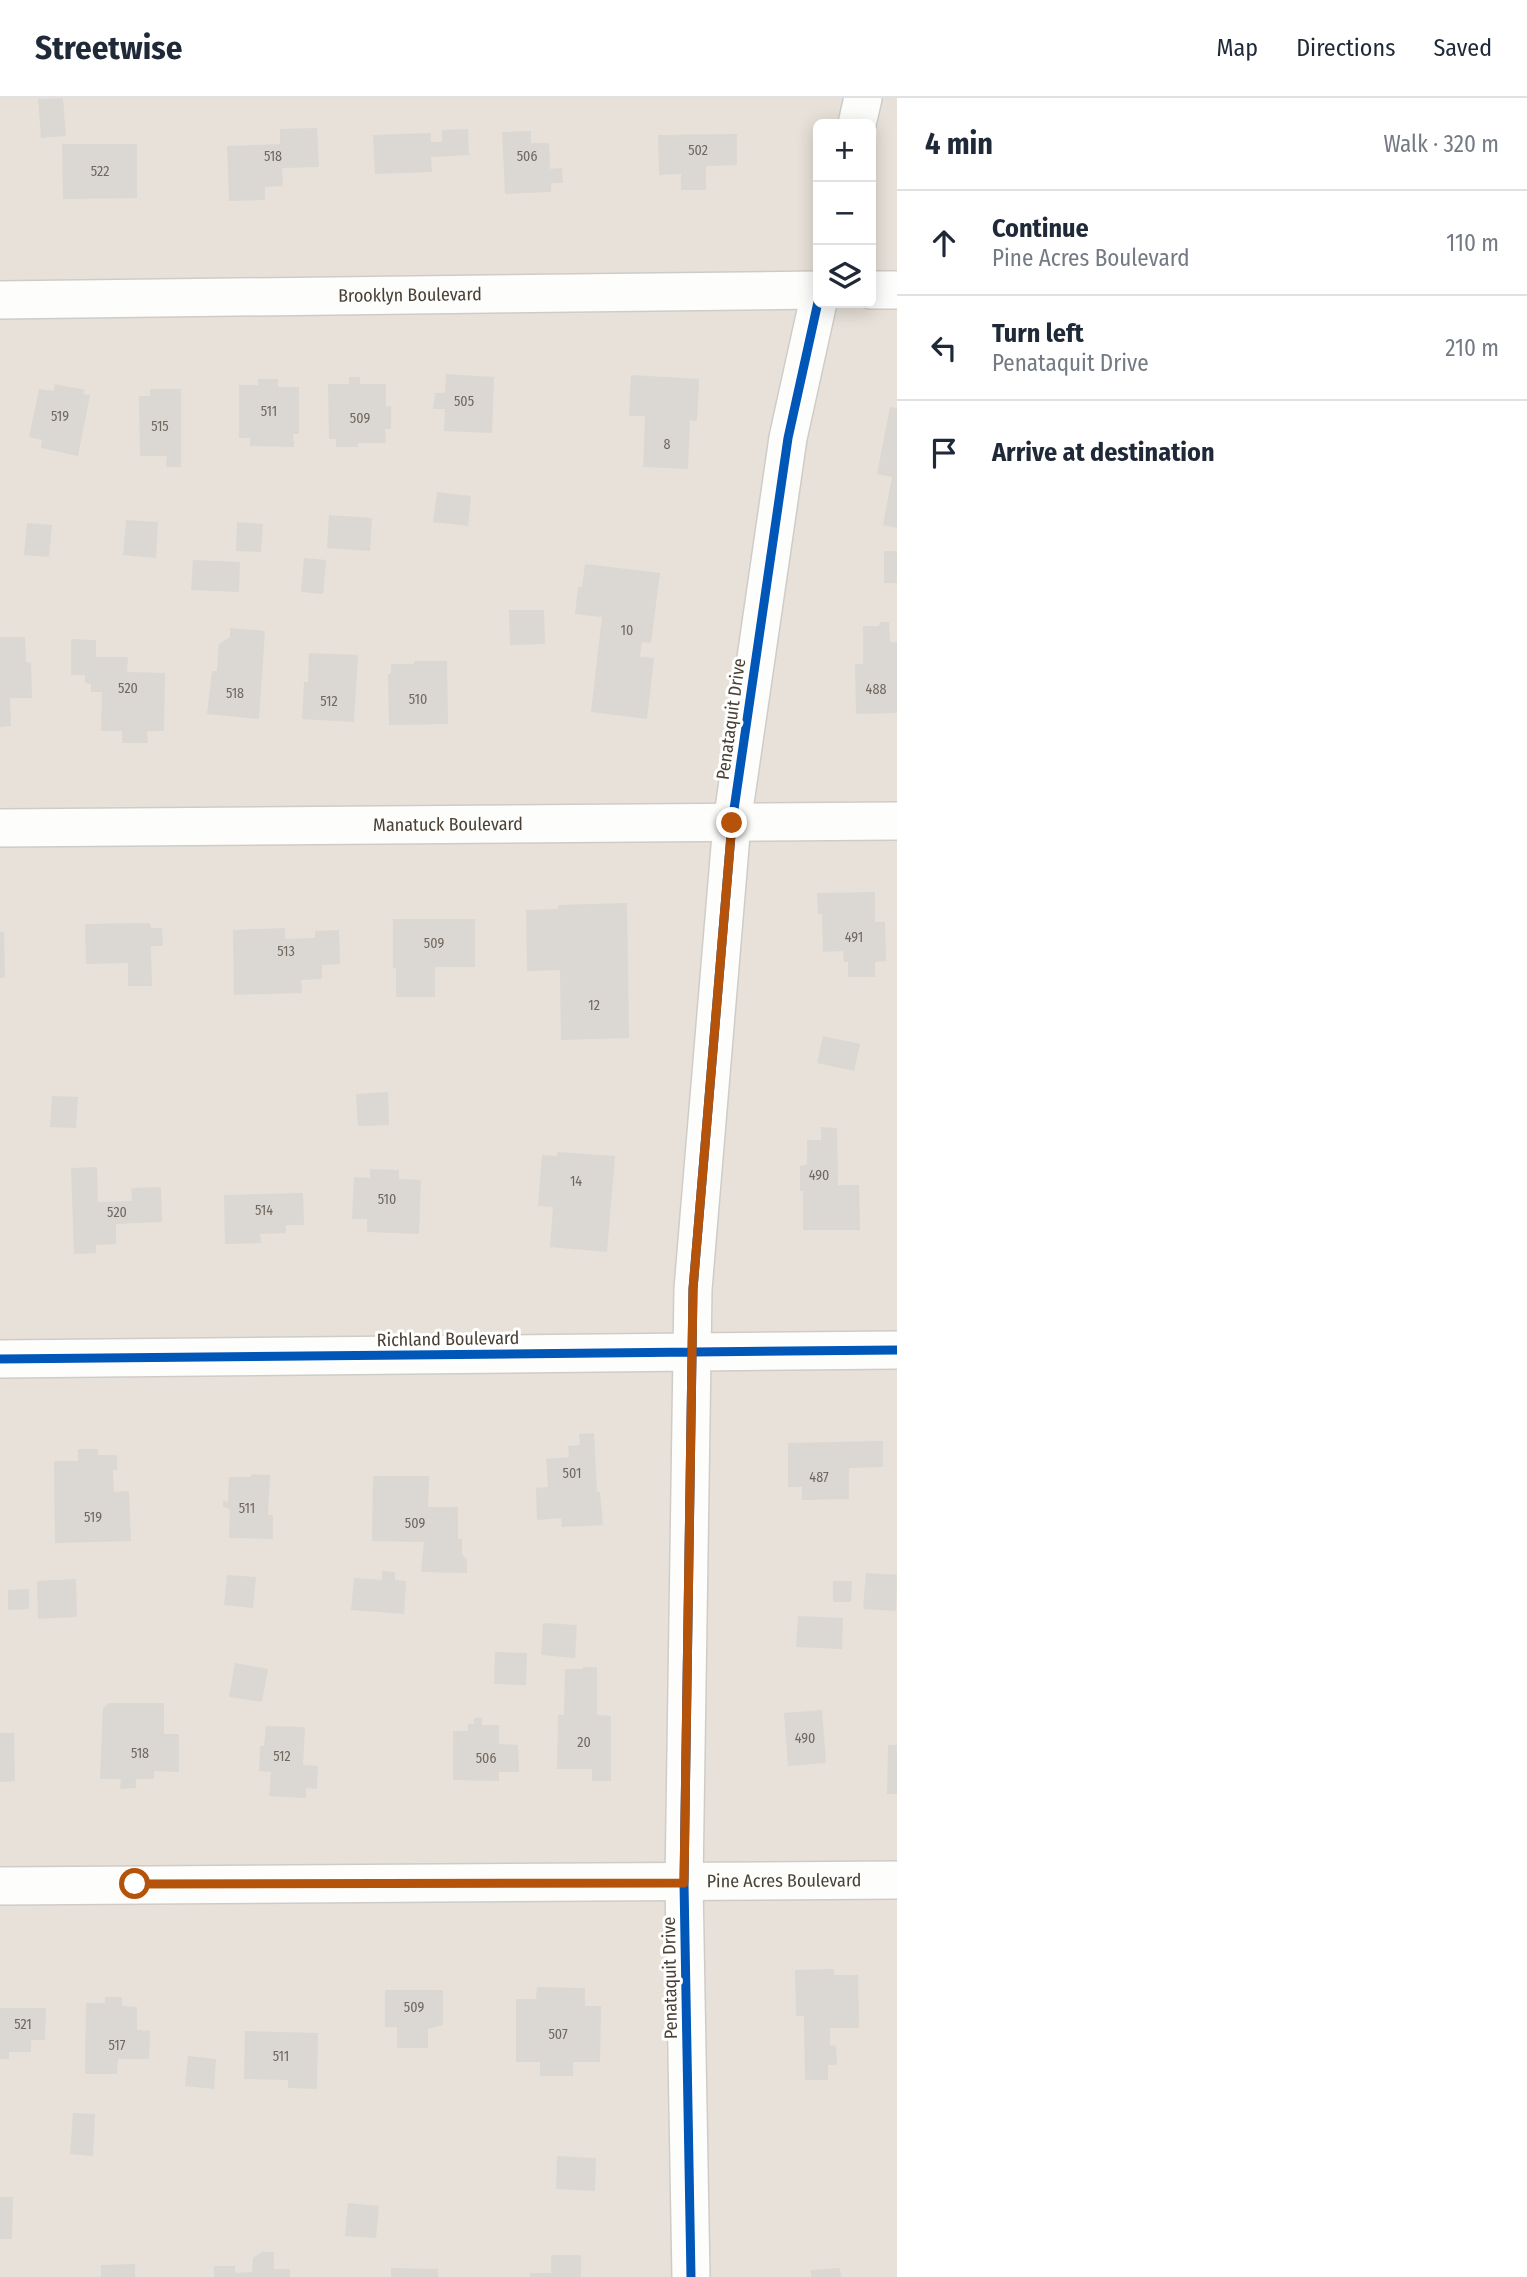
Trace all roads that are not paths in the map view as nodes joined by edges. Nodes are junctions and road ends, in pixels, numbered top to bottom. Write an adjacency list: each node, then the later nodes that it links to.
1 (863, 98): 2 (street)
2 (858, 119)
3 (813, 290): 6 (street, Brooklyn Boulevard)
4 (876, 290): 5 (street)
5 (897, 290)
6 (0, 300)
7 (817, 308): 9 (street, Penataquit Drive)
8 (897, 821): 9 (street, Manatuck Boulevard)
9 (732, 823): 10 (street, Manatuck Boulevard); 12 (street, Penataquit Drive)
10 (0, 828)
11 (897, 1350): 12 (street, Richland Boulevard)
12 (692, 1352): 13 (street, Richland Boulevard); 15 (street, Penataquit Drive)
13 (0, 1359)
14 (897, 1880): 15 (street, Pine Acres Boulevard)
15 (684, 1883): 16 (street, Pine Acres Boulevard); 17 (street, Penataquit Drive)
16 (0, 1886)
17 (691, 2277)

